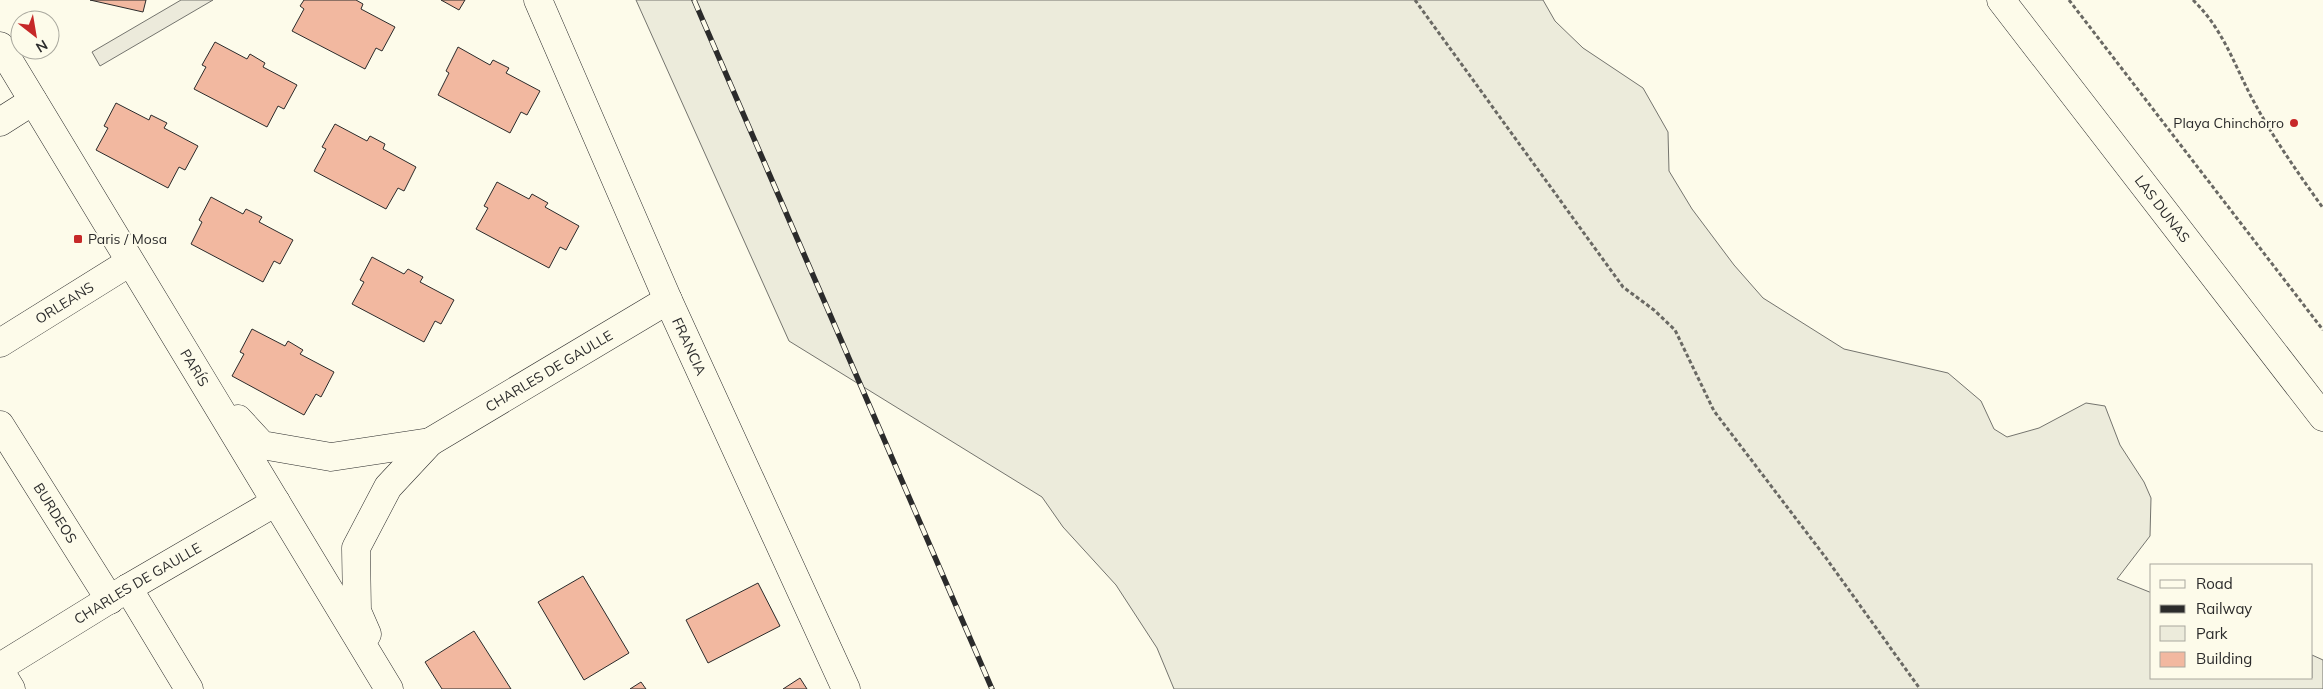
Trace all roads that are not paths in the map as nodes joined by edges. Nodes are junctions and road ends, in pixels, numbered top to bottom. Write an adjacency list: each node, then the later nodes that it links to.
1 (538, 0): 7 (street, FRANCIA)
2 (2001, 0): 10 (street, LAS DUNAS)
3 (0, 46): 4 (street, PARÍS)
4 (33, 101): 5 (street); 6 (street, PARÍS)
5 (0, 122)
6 (130, 262): 8 (street, ORLEANS); 9 (street, PARÍS)
7 (668, 300): 12 (street, CHARLES DE GAULLE); 20 (street, FRANCIA)
8 (0, 343)
9 (199, 374): 12 (street, CHARLES DE GAULLE); 13 (street, PARÍS)
10 (2323, 417)
11 (0, 425): 14 (street, BURDEOS)
12 (430, 442): 19 (street, CHARLES DE GAULLE)
13 (276, 502): 14 (street, CHARLES DE GAULLE); 19 (street, PARÍS)
14 (119, 594): 15 (street, CHARLES DE GAULLE); 18 (street, BURDEOS)
15 (0, 667)
16 (0, 671): 17 (street)
17 (11, 689)
18 (189, 689)
19 (389, 689)
20 (846, 689)

